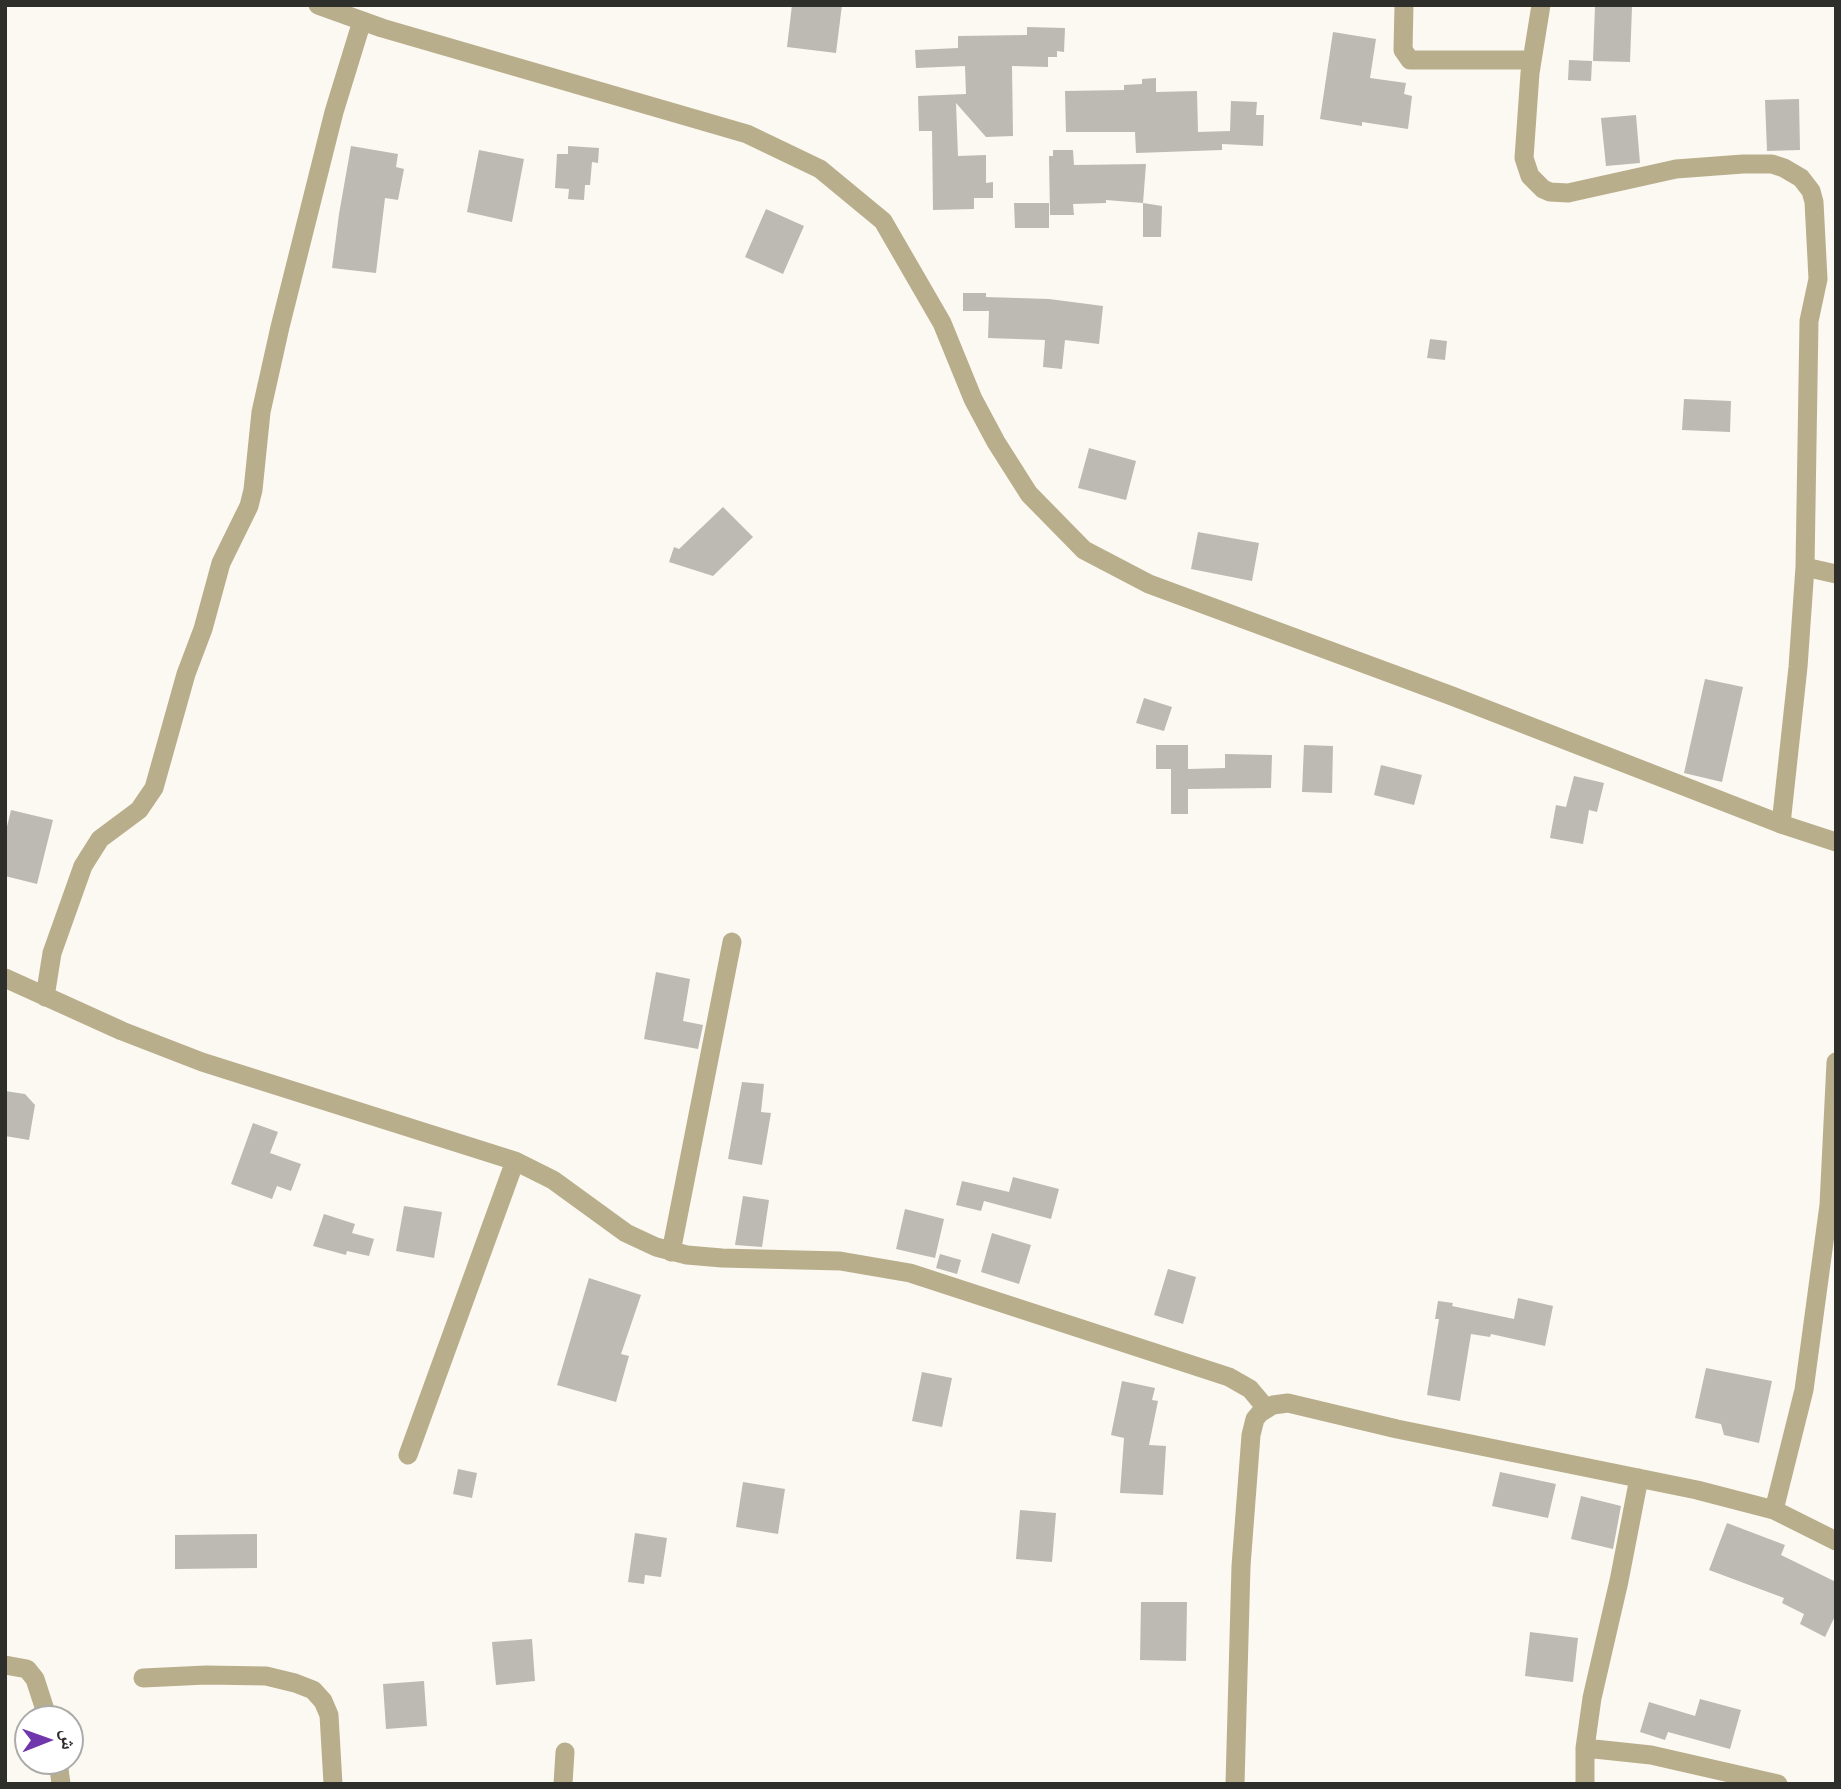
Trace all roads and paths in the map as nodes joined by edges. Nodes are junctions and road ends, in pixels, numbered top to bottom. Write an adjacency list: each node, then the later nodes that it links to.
1 (318, 5): 4 (street)
2 (1404, 5): 5 (street)
3 (1541, 5): 5 (street)
4 (362, 21): 8 (street); 12 (street)
5 (1532, 60): 6 (street)
6 (1805, 568): 7 (street); 8 (street)
7 (1836, 574)
8 (1781, 824): 9 (street)
9 (1836, 842)
10 (732, 942): 15 (street)
11 (5, 978): 12 (street)
12 (45, 997): 14 (street)
13 (1836, 1062): 19 (street)
14 (515, 1161): 15 (street); 17 (street)
15 (671, 1252): 16 (street)
16 (1266, 1408): 18 (street); 28 (street)
17 (408, 1455)
18 (1639, 1478): 19 (street); 24 (street)
19 (1774, 1510): 20 (street)
20 (1836, 1541)
21 (5, 1665): 23 (street)
22 (144, 1678): 26 (street)
23 (44, 1705)
24 (1586, 1748): 29 (street); 30 (street)
25 (565, 1752): 27 (street)
26 (333, 1784)
27 (564, 1784)
28 (1235, 1784)
29 (1585, 1784)
30 (1778, 1784)

